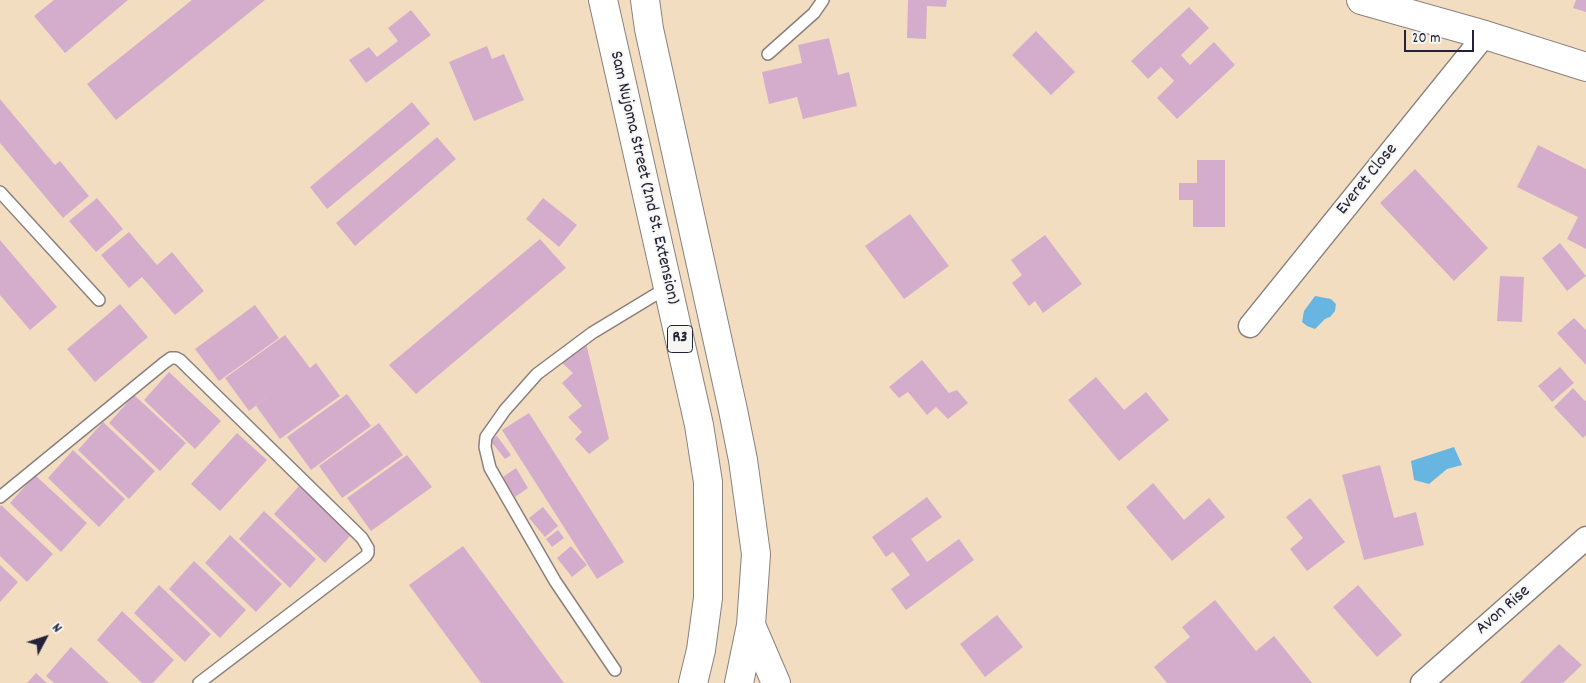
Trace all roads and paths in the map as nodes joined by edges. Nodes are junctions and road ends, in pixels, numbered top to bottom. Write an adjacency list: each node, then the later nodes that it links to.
1 (602, 0): 9 (main road, Sam Nujoma Street (2nd St. Extension) / R3)
2 (645, 0): 14 (main road, Sam Nujoma Street (2nd St. Extension) / R3)
3 (823, 0): 6 (lane)
4 (1362, 0): 5 (main road)
5 (1486, 35): 7 (main road); 11 (street, Everet Close)
6 (768, 54)
7 (1586, 67)
8 (0, 192): 10 (lane)
9 (668, 287): 15 (lane); 17 (main road, Sam Nujoma Street (2nd St. Extension) / R3)
10 (99, 300)
11 (1250, 326)
12 (0, 497): 16 (lane)
13 (1586, 538): 20 (street, Avon Rise)
14 (752, 625): 18 (main road, Sam Nujoma Street (2nd St. Extension) / R3); 19 (main road)
15 (616, 670)
16 (199, 683)
17 (693, 683)
18 (739, 683)
19 (776, 683)
20 (1422, 683)

